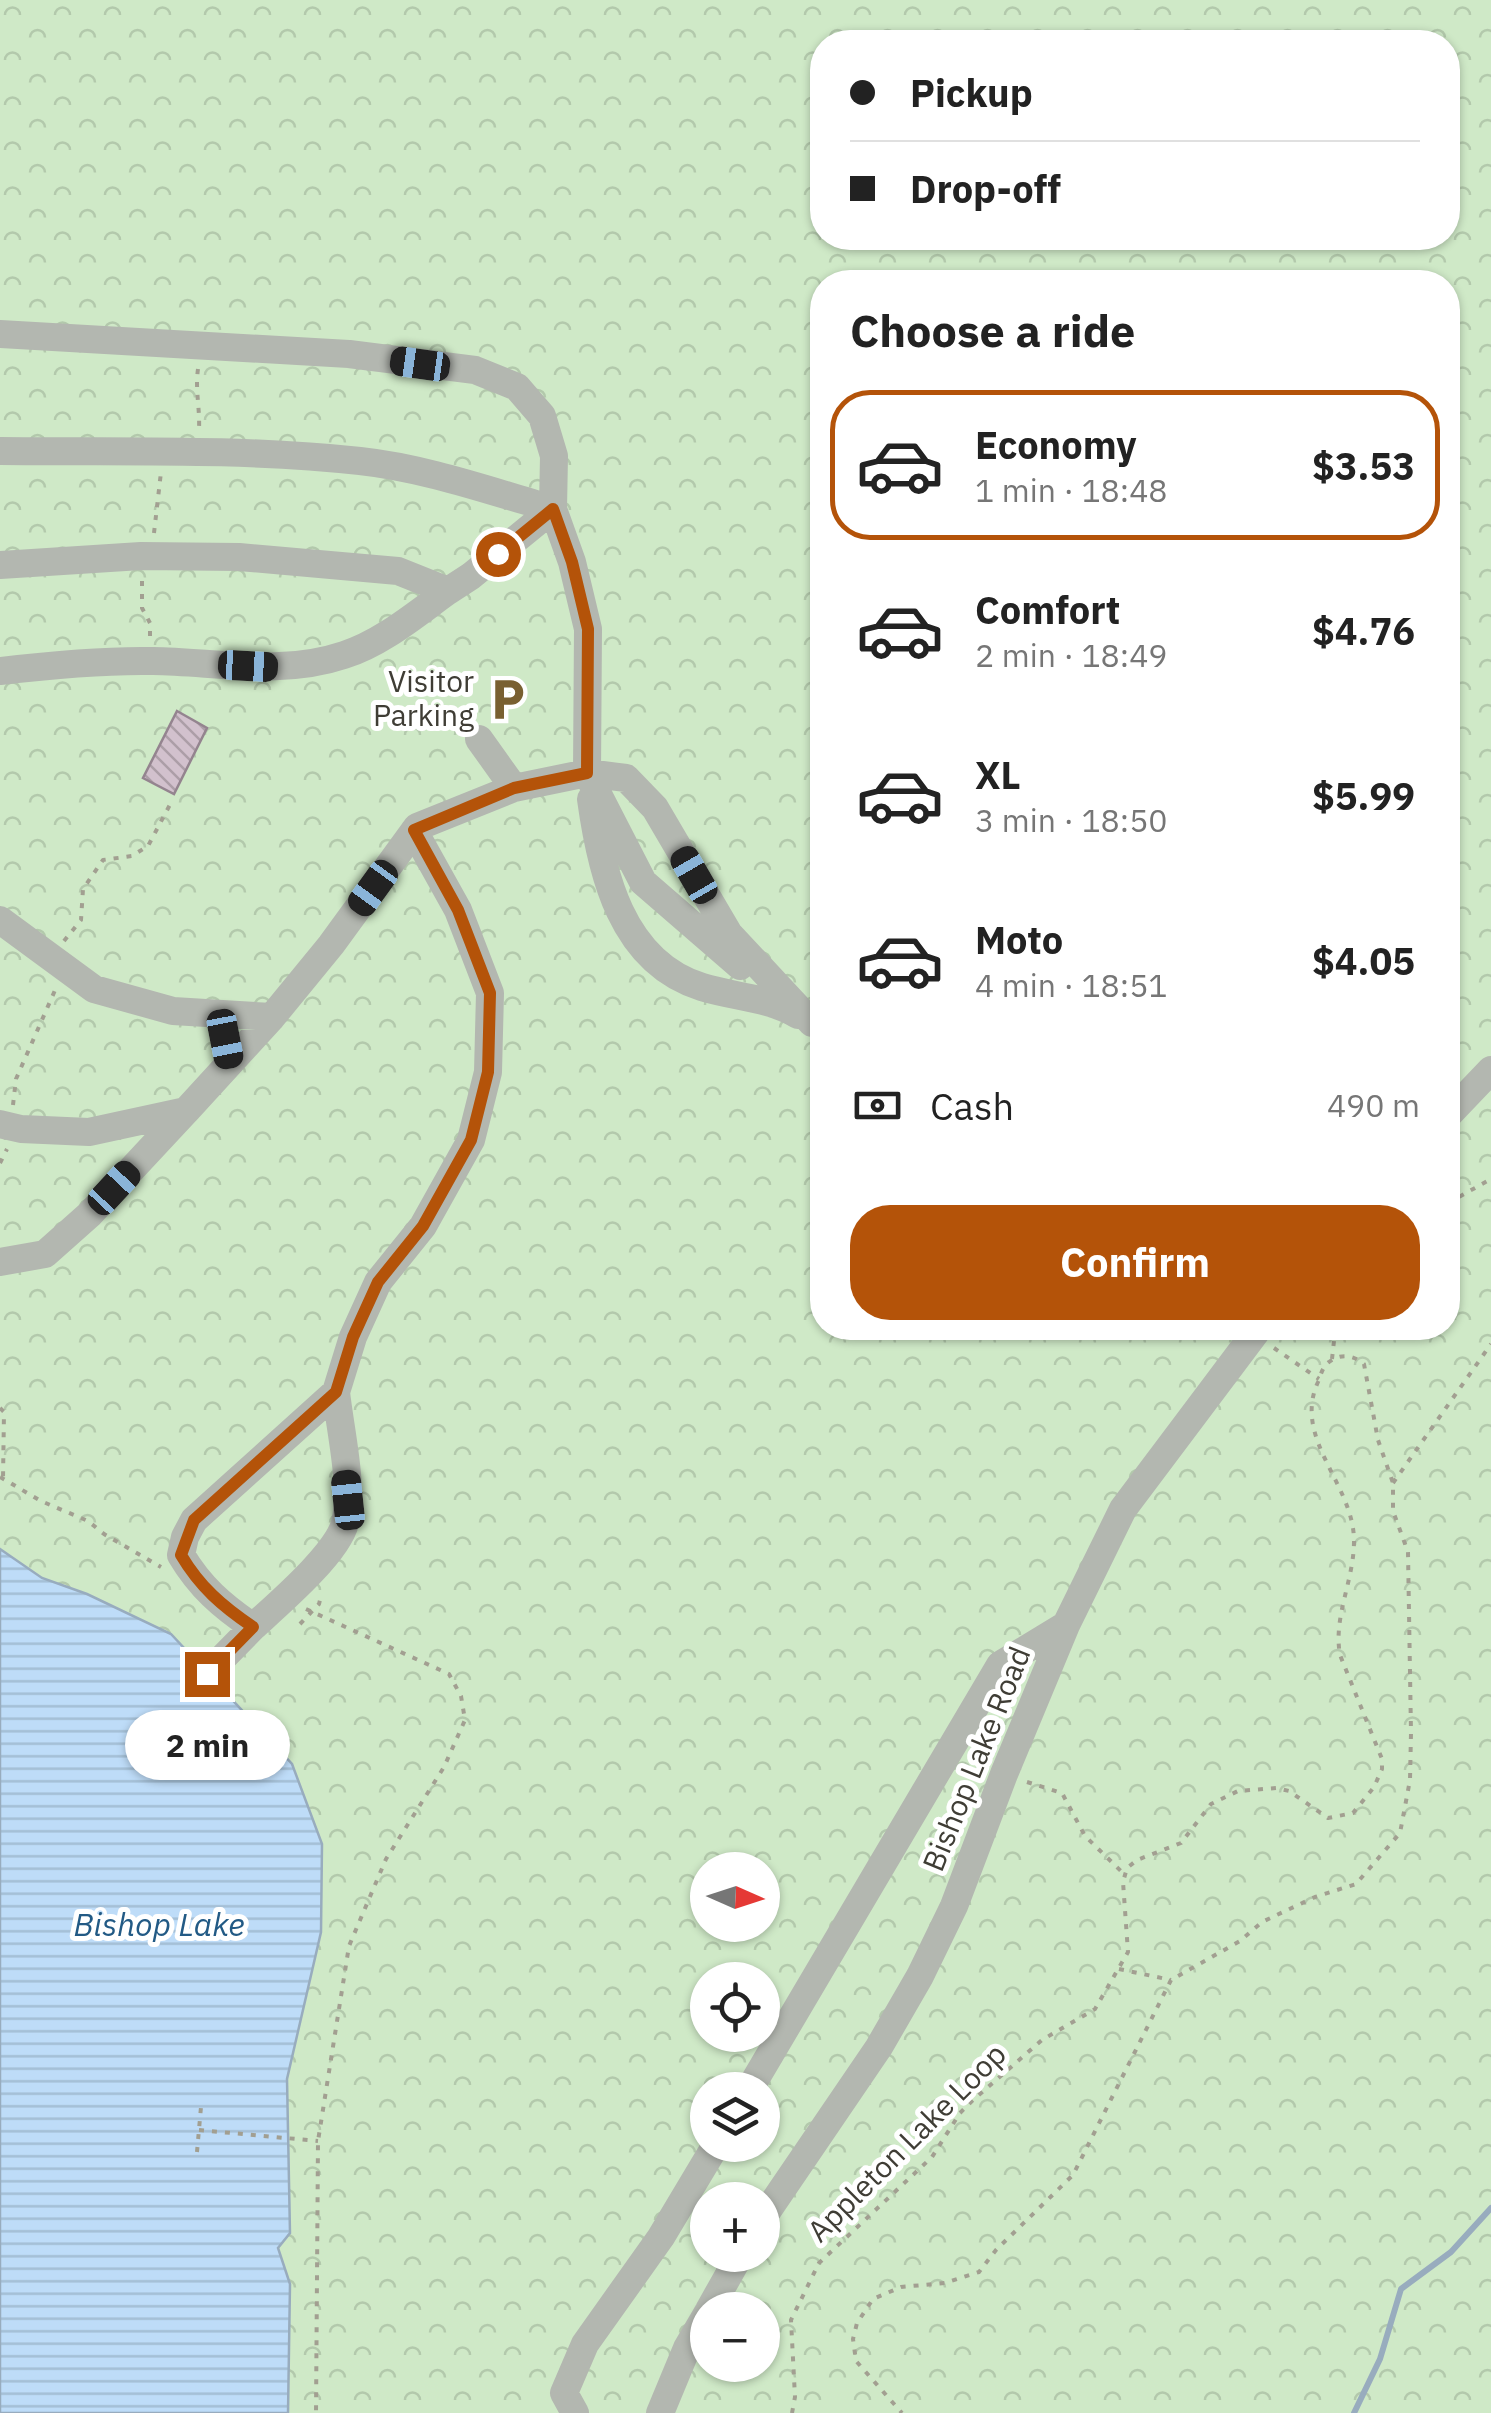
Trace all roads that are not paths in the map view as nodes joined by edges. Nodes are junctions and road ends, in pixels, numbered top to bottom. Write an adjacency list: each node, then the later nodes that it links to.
1 (0, 334): 3 (street)
2 (0, 450): 3 (street)
3 (553, 509): 6 (street); 10 (street)
4 (0, 565): 5 (street)
5 (398, 572): 6 (street); 7 (street)
6 (448, 590): 7 (street)
7 (421, 610): 8 (street)
8 (0, 671)
9 (480, 739): 11 (street)
10 (587, 773): 11 (street); 16 (street); 17 (street); 18 (street)
11 (514, 788): 12 (street)
12 (414, 830): 15 (street); 26 (street)
13 (0, 920): 14 (street)
14 (220, 1014): 15 (street); 19 (street)
15 (272, 1017): 19 (street)
16 (810, 1019)
17 (810, 1021)
18 (810, 1022)
19 (230, 1063): 22 (street)
20 (1491, 1070): 21 (street)
21 (1460, 1102)
22 (186, 1110): 23 (street); 24 (street)
23 (5, 1126)
24 (0, 1262)
25 (1250, 1340): 27 (street, Bishop Lake Road)
26 (336, 1392): 28 (street); 28 (street)
27 (1066, 1625): 30 (street); 32 (street, Bishop Lake Road)
28 (253, 1627): 29 (street)
29 (207, 1674)
30 (760, 2072)
31 (706, 2162): 34 (street)
32 (780, 2193)
33 (690, 2343): 35 (street)
34 (575, 2413)
35 (660, 2413)

